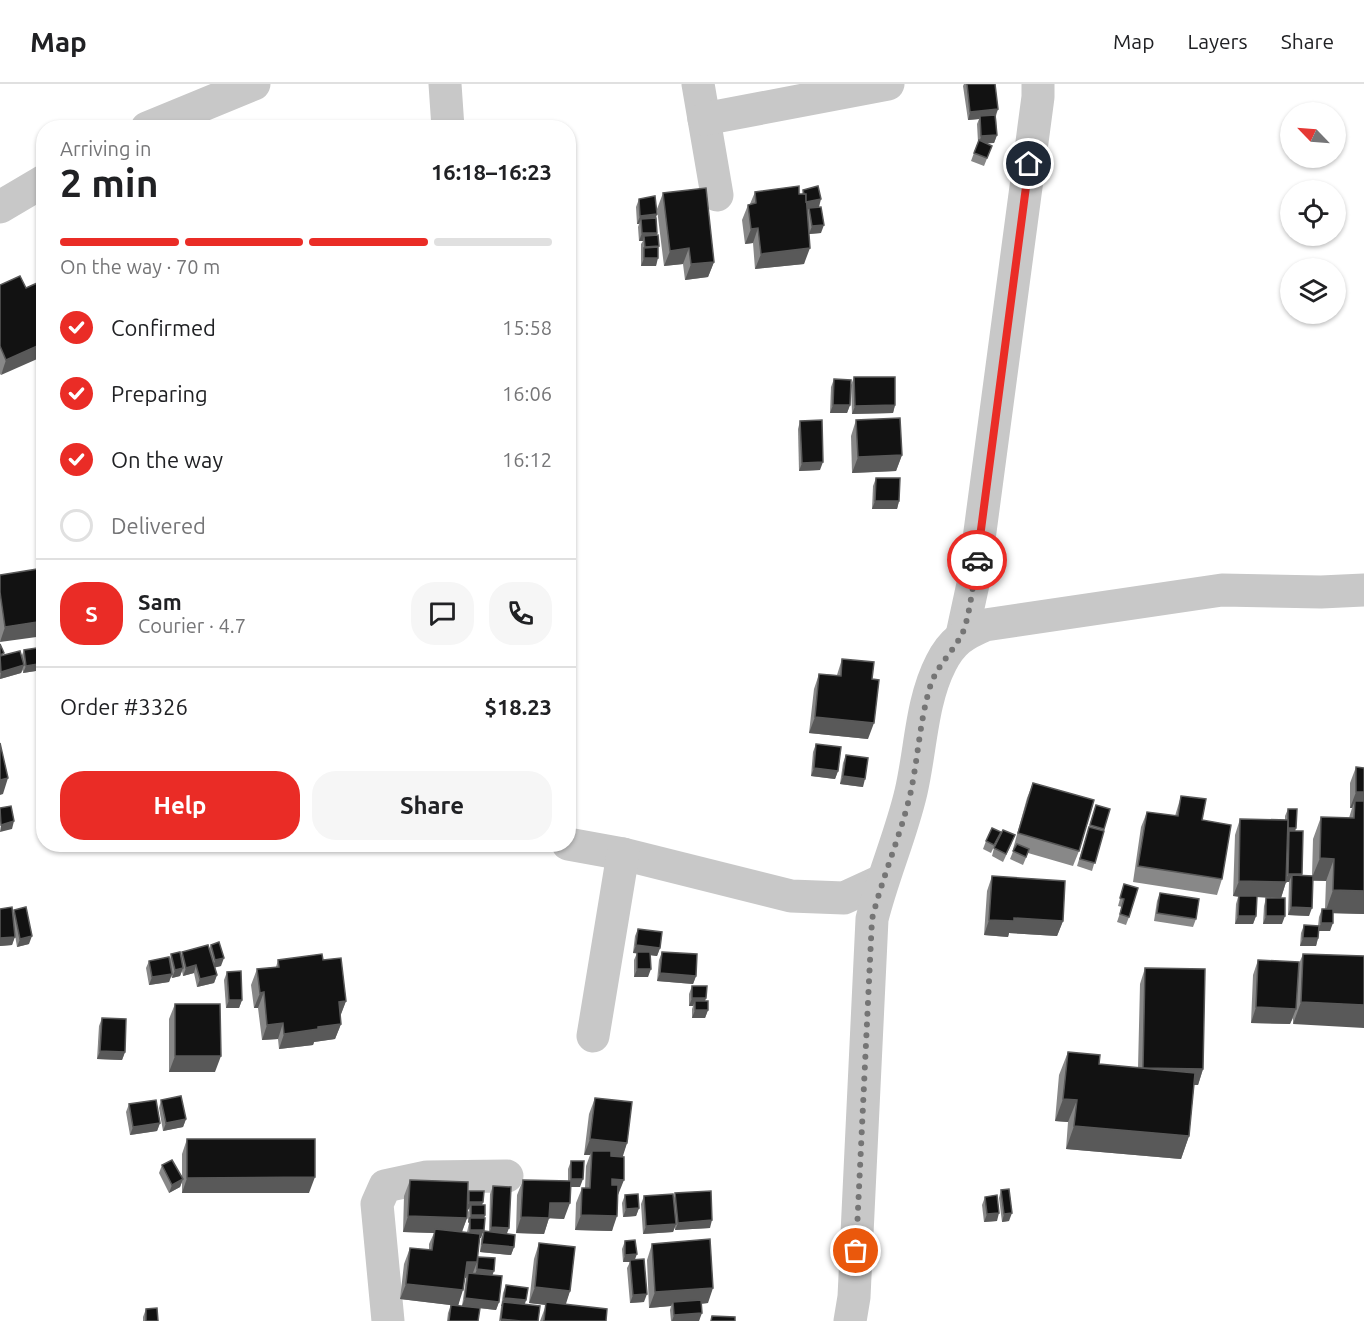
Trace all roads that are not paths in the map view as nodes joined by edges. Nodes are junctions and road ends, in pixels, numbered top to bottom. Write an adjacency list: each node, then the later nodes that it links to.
1 (254, 84): 7 (street)
2 (446, 84): 8 (street)
3 (698, 84): 6 (street)
4 (888, 84): 6 (street)
5 (1038, 84): 13 (street)
6 (704, 119): 10 (street)
7 (166, 120)
8 (448, 120)
9 (36, 186): 11 (street)
10 (717, 195)
11 (0, 207)
12 (1364, 590): 13 (street)
13 (962, 635): 16 (street)
14 (576, 845): 15 (street)
15 (623, 854): 16 (street); 17 (street)
16 (881, 881): 20 (street)
17 (593, 1036)
18 (507, 1176): 19 (street)
19 (388, 1321)
20 (850, 1321)

